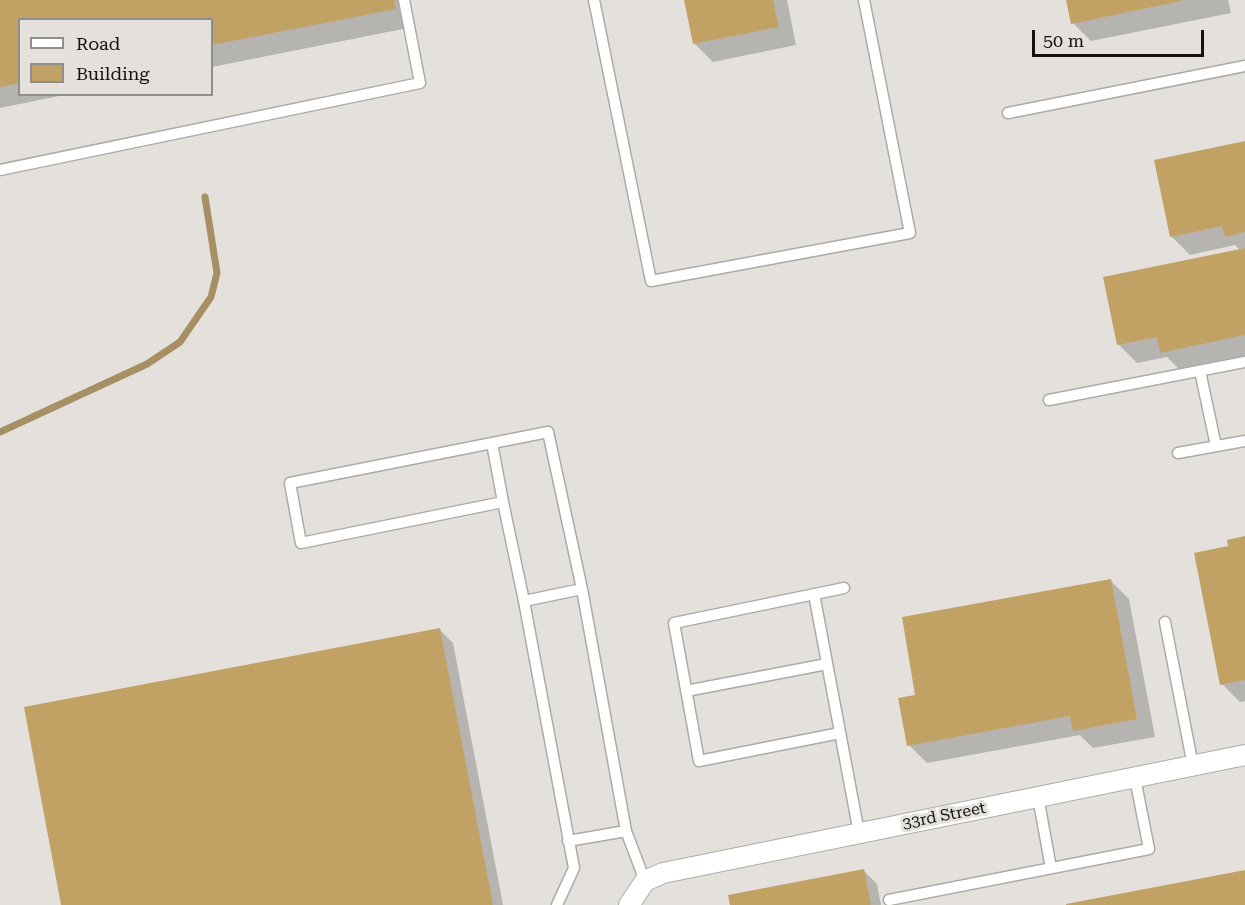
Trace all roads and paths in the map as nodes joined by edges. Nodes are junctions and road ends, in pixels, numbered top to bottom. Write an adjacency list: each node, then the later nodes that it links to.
1 (404, 0): 6 (lane)
2 (594, 0): 3 (lane)
3 (864, 0)
4 (1245, 66): 5 (lane)
5 (1008, 113)
6 (0, 170)
7 (1245, 362): 8 (lane)
8 (1200, 371): 9 (lane); 12 (lane)
9 (1049, 400)
10 (1245, 441): 12 (lane)
11 (492, 442): 14 (lane); 14 (lane); 16 (lane)
12 (1216, 446): 13 (lane)
13 (1178, 453)
14 (503, 502): 18 (lane)
15 (844, 588): 17 (lane)
16 (582, 589): 18 (lane); 27 (lane)
17 (814, 594): 20 (lane); 21 (lane)
18 (524, 601): 29 (lane)
19 (1165, 622): 24 (lane)
20 (827, 664): 21 (lane); 22 (lane)
21 (687, 691): 22 (lane)
22 (840, 733): 28 (lane)
23 (1245, 755): 24 (street, 33rd Street)
24 (1193, 766): 25 (street, 33rd Street)
25 (1135, 778): 26 (street, 33rd Street); 30 (lane)
26 (1038, 797): 28 (street, 33rd Street); 30 (lane)
27 (626, 831): 29 (lane); 31 (lane)
28 (859, 833): 31 (street, 33rd Street)
29 (568, 841): 33 (lane)
30 (1050, 868): 32 (lane)
31 (645, 881): 34 (street)
32 (889, 900)
33 (557, 905)
34 (629, 905)

